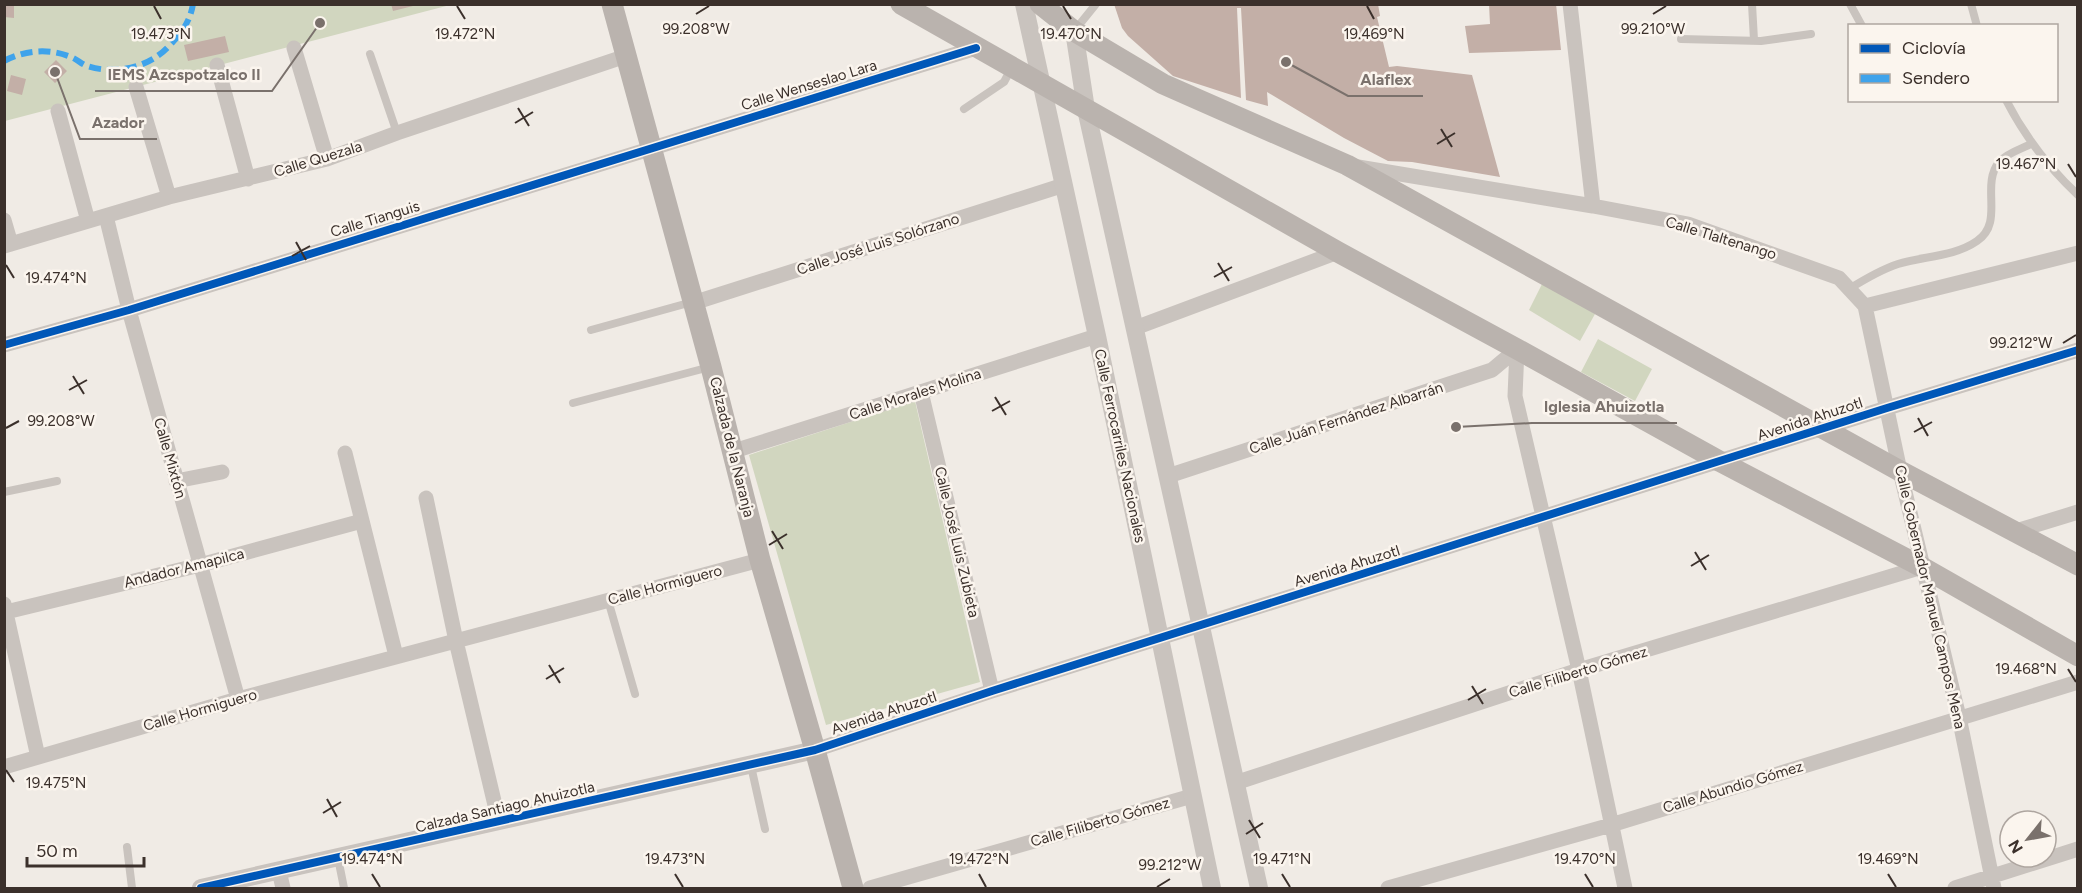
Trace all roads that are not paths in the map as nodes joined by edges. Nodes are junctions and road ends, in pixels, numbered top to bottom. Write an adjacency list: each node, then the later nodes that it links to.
1 (612, 4): 19 (main road, Calzada de la Naranja)
2 (901, 4): 17 (main road)
3 (1024, 4): 22 (street, Calle Ferrocarriles Nacionales)
4 (1040, 4): 12 (main road)
5 (1096, 4): 12 (lane)
6 (1570, 4): 37 (street)
7 (1752, 4): 15 (lane)
8 (1850, 4): 10 (lane)
9 (1971, 4): 11 (lane)
10 (1861, 24)
11 (1976, 24)
12 (1074, 31): 26 (street); 32 (main road)
13 (1811, 34): 15 (lane)
14 (1681, 39): 15 (lane)
15 (1754, 40)
16 (294, 48): 31 (street)
17 (976, 48): 21 (main road); 30 (street, Calle Wenseslao Lara)
18 (370, 54): 28 (lane)
19 (626, 57): 28 (street, Calle Quezala); 30 (main road, Calzada de la Naranja)
20 (217, 65): 33 (street)
21 (1012, 68): 22 (main road); 25 (lane)
22 (1041, 84): 26 (main road); 34 (street, Calle Ferrocarriles Nacionales)
23 (136, 87): 36 (street)
24 (2007, 102): 29 (lane)
25 (964, 109)
26 (1086, 109): 42 (main road); 48 (street)
27 (58, 111): 40 (street)
28 (397, 133): 31 (street, Calle Quezala)
29 (2031, 144): 35 (lane); 44 (lane)
30 (650, 147): 45 (main road, Calzada de la Naranja); 47 (street, Calle Tianguis)
31 (327, 159): 33 (street, Calle Quezala)
32 (1347, 165): 37 (street, Calle Tlaltenango); 58 (main road)
33 (248, 179): 36 (street, Calle Quezala)
34 (1064, 185): 45 (street, Calle José Luis Solórzano); 50 (street, Calle Ferrocarriles Nacionales)
35 (2078, 195)
36 (169, 197): 38 (street, Calle Quezala)
37 (1593, 206): 44 (street, Calle Tlaltenango)
38 (106, 216): 40 (street, Calle Quezala); 47 (street, Calle Mixtón)
39 (4, 220): 41 (street)
40 (88, 221): 41 (street, Calle Quezala)
41 (8, 245)
42 (1338, 252): 48 (street); 52 (main road)
43 (2078, 253): 46 (street)
44 (1849, 289): 46 (street, Calle Tlaltenango)
45 (693, 302): 49 (lane); 54 (main road, Calzada de la Naranja)
46 (1865, 306): 57 (street, Calle Gobernador Manuel Campos Mena)
47 (129, 310): 51 (street, Calle Tianguis); 66 (street, Calle Mixtón)
48 (1135, 328): 64 (street)
49 (591, 330)
50 (1096, 336): 55 (street, Calle Morales Molina); 80 (street, Calle Ferrocarriles Nacionales)
51 (4, 345)
52 (1517, 349): 61 (main road); 64 (street, Calle Juán Fernández Albarrán); 70 (street)
53 (2078, 350): 57 (street, Avenida Ahuzotl)
54 (711, 367): 56 (lane); 59 (main road, Calzada de la Naranja)
55 (921, 392): 59 (street, Calle Morales Molina); 86 (street, Calle José Luis Zubieta)
56 (573, 403)
57 (1887, 408): 58 (street, Avenida Ahuzotl); 62 (street, Calle Gobernador Manuel Campos Mena)
58 (1824, 429): 61 (street, Avenida Ahuzotl); 62 (main road)
59 (734, 451): 73 (main road, Calzada de la Naranja)
60 (345, 453): 71 (street)
61 (1721, 462): 70 (street, Avenida Ahuzotl); 76 (main road)
62 (1900, 471): 72 (main road); 76 (street, Calle Gobernador Manuel Campos Mena)
63 (222, 472): 66 (street)
64 (1168, 476): 79 (street)
65 (57, 481): 67 (lane)
66 (176, 481): 74 (street, Calle Mixtón)
67 (4, 492)
68 (426, 498): 81 (street)
69 (2078, 512): 72 (street)
70 (1545, 518): 79 (street, Avenida Ahuzotl); 84 (street)
71 (362, 521): 74 (street, Andador Amapilca); 82 (street)
72 (2016, 531): 75 (main road)
73 (760, 560): 77 (street, Calle Hormiguero); 90 (main road, Calzada de la Naranja)
74 (200, 565): 78 (street, Andador Amapilca); 88 (street, Calle Mixtón)
75 (2078, 565)
76 (1922, 567): 83 (main road); 84 (street, Calle Filiberto Gómez); 89 (street, Calle Gobernador Manuel Campos Mena)
77 (608, 600): 81 (street, Calle Hormiguero); 87 (lane)
78 (5, 608): 91 (street)
79 (1202, 626): 80 (street, Avenida Ahuzotl); 94 (street)
80 (1160, 639): 86 (street, Avenida Ahuzotl); 95 (street, Calle Ferrocarriles Nacionales)
81 (456, 641): 82 (street, Calle Hormiguero); 96 (street)
82 (396, 656): 88 (street, Calle Hormiguero)
83 (2078, 656)
84 (1579, 670): 94 (street, Calle Filiberto Gómez); 97 (street)
85 (2078, 682): 89 (street, Calle Abundio Gómez)
86 (992, 691): 90 (street, Avenida Ahuzotl)
87 (635, 694)
88 (238, 699): 91 (street, Calle Hormiguero)
89 (1959, 717): 97 (street, Calle Abundio Gómez); 103 (street, Calle Gobernador Manuel Campos Mena)
90 (815, 750): 92 (street, Calzada Santiago Ahuizotla); 107 (main road, Calzada de la Naranja)
91 (38, 757): 93 (street, Calle Hormiguero)
92 (751, 766): 96 (street, Calzada Santiago Ahuizotla); 98 (lane)
93 (4, 767)
94 (1235, 783): 110 (street)
95 (1192, 795): 108 (street, Calle Filiberto Gómez); 109 (street, Calle Ferrocarriles Nacionales)
96 (499, 822): 101 (street, Calzada Santiago Ahuizotla)
97 (1611, 825): 111 (street, Calle Abundio Gómez); 112 (street)
98 (765, 829)
99 (127, 847): 104 (lane)
100 (2078, 849): 103 (street)
101 (338, 858): 102 (street, Calzada Santiago Ahuizotla); 106 (lane)
102 (281, 880): 105 (street, Calzada Santiago Ahuizotla)
103 (1993, 883): 113 (street)
104 (132, 888)
105 (205, 888)
106 (344, 888)
107 (852, 888)
108 (870, 888)
109 (1212, 888)
110 (1259, 888)
111 (1388, 888)
112 (1625, 888)
113 (1955, 888)

